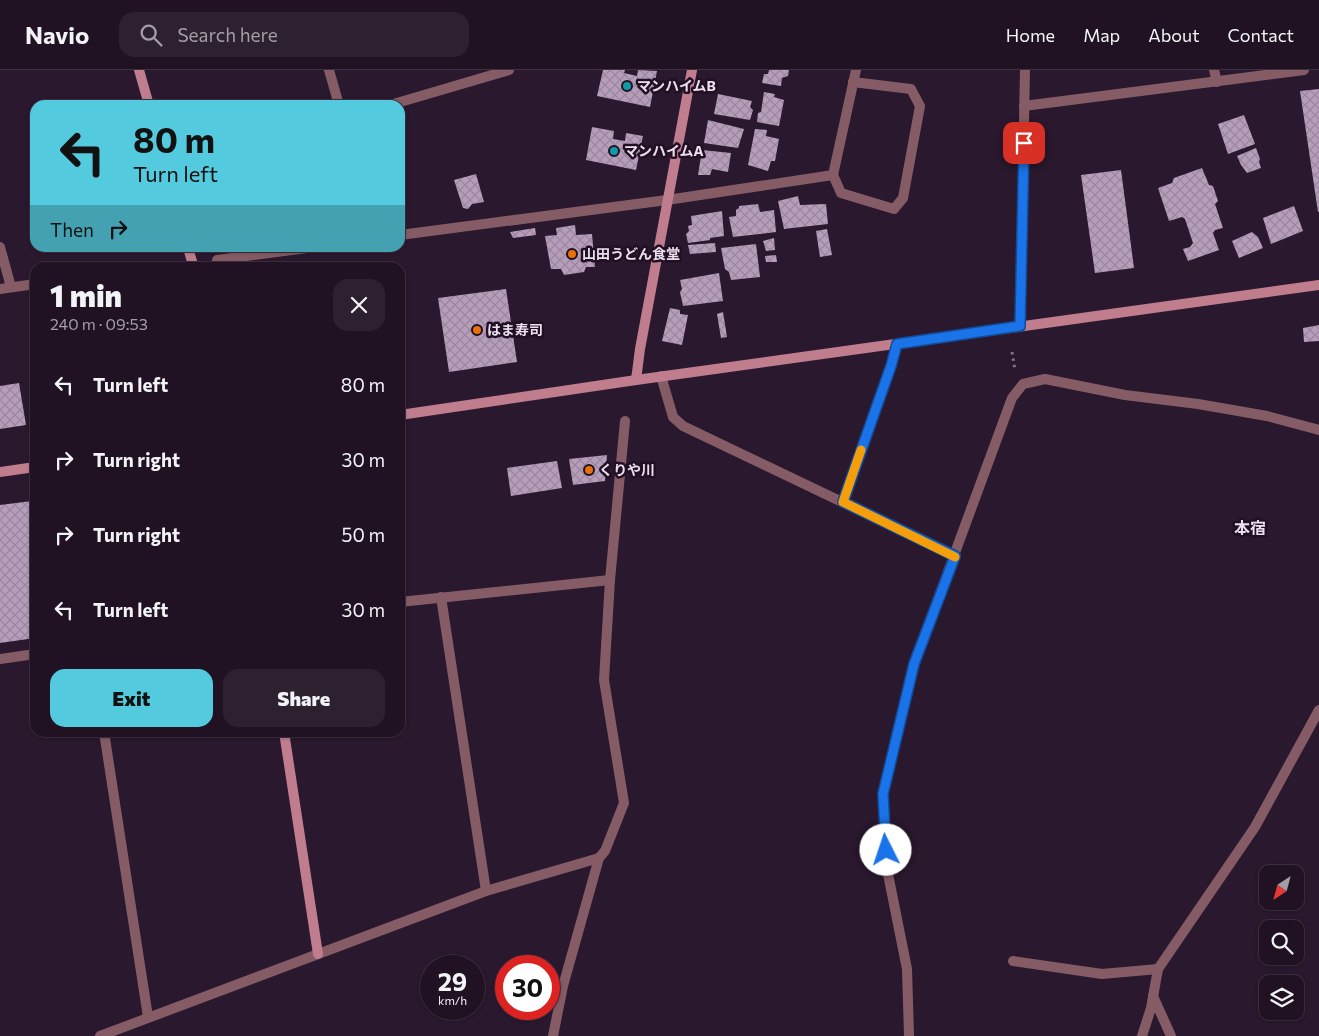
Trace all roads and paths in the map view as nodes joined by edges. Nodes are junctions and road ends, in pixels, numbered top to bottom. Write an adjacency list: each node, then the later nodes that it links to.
1 (139, 70): 11 (street)
2 (329, 70): 12 (street)
3 (509, 70): 13 (street)
4 (692, 70): 16 (street)
5 (856, 70): 9 (street)
6 (1025, 70): 14 (street)
7 (1214, 70): 10 (street)
8 (1304, 70): 10 (street)
9 (853, 82): 15 (street); 15 (street)
10 (1217, 82): 14 (street)
11 (147, 100)
12 (338, 100)
13 (405, 101)
14 (1024, 106): 25 (street)
15 (833, 175): 16 (street)
16 (667, 200): 17 (street); 30 (street)
17 (405, 234)
18 (0, 247): 23 (street)
19 (277, 252): 20 (street)
20 (218, 260)
21 (30, 285): 23 (street)
22 (1319, 285): 25 (street)
23 (11, 287): 24 (street)
24 (0, 289)
25 (1020, 326): 26 (street)
26 (897, 344): 29 (street); 36 (street)
27 (1012, 352): 28 (path)
28 (1016, 370)
29 (661, 376): 30 (street); 36 (street)
30 (636, 380): 31 (street)
31 (405, 414)
32 (626, 421): 38 (street)
33 (1319, 430): 37 (street)
34 (30, 468): 35 (street)
35 (0, 472)
36 (843, 502): 37 (street)
37 (955, 556): 55 (street)
38 (610, 580): 39 (street); 46 (street)
39 (441, 597): 40 (street); 47 (street)
40 (405, 601)
41 (30, 655): 42 (street)
42 (0, 659)
43 (1319, 710): 50 (street)
44 (105, 737): 52 (street)
45 (285, 737): 48 (street)
46 (599, 858): 47 (street); 54 (street)
47 (486, 891): 48 (street)
48 (318, 954): 52 (street)
49 (1013, 961): 50 (street)
50 (1158, 969): 51 (street)
51 (1153, 996): 56 (street); 57 (street)
52 (148, 1017): 53 (street)
53 (100, 1036)
54 (553, 1036)
55 (909, 1036)
56 (1142, 1036)
57 (1171, 1036)

